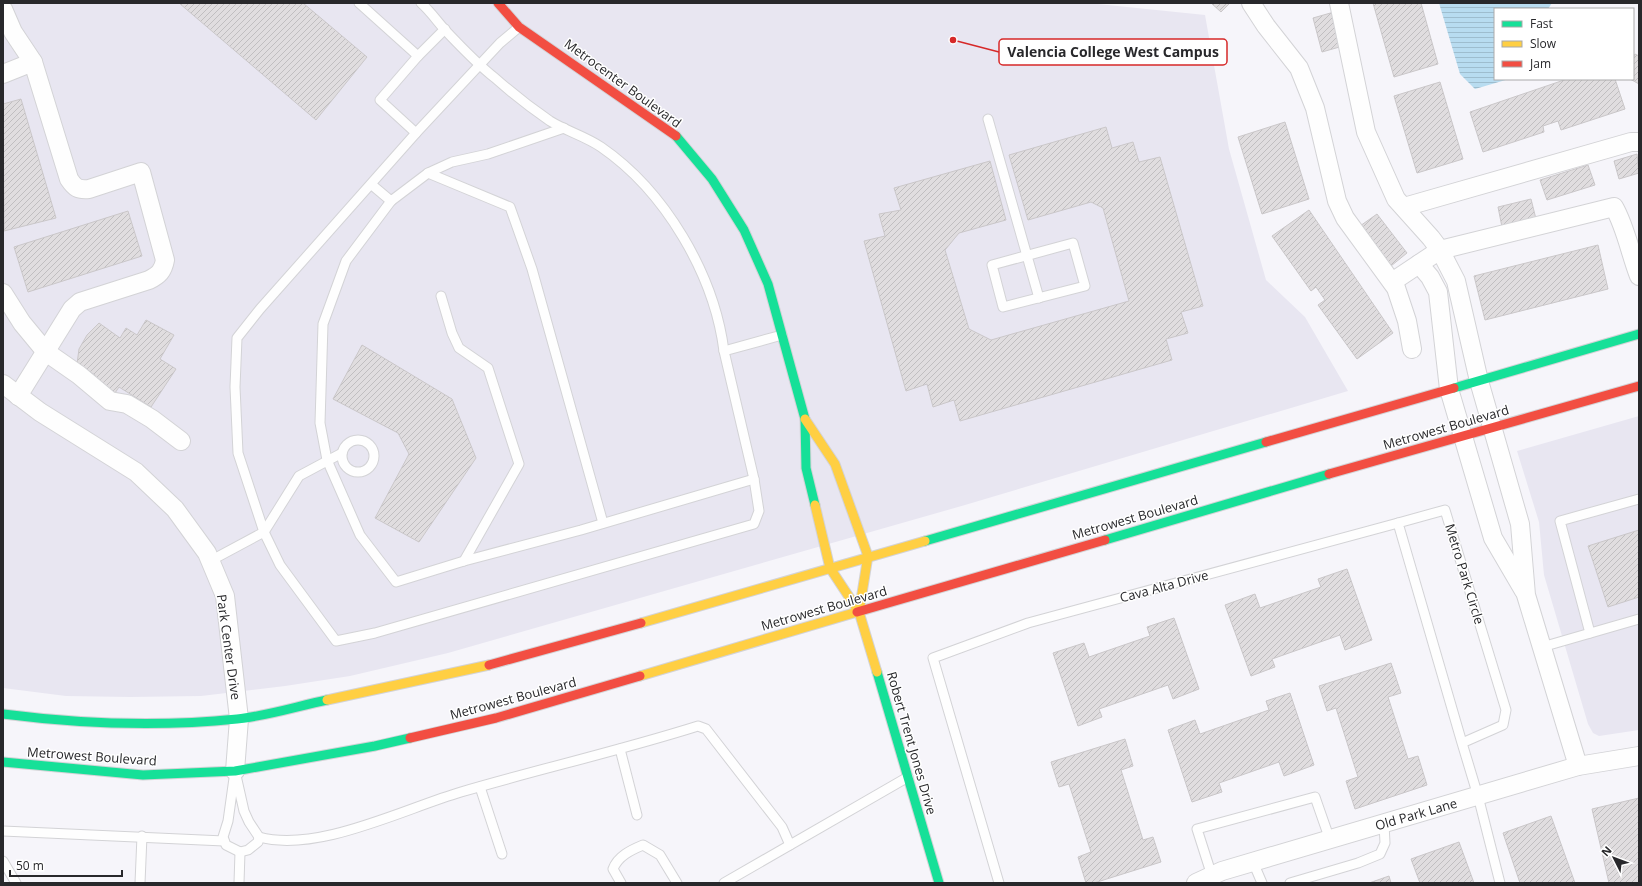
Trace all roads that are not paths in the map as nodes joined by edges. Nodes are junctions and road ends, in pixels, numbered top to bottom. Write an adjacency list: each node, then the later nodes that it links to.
1 (359, 3): 9 (lane)
2 (421, 3): 8 (lane)
3 (498, 3): 7 (street, Metrocenter Boulevard)
4 (1251, 3): 25 (street)
5 (1338, 3): 20 (street)
6 (3, 9): 10 (street)
7 (519, 27): 11 (lane); 30 (street, Metrocenter Boulevard)
8 (445, 29): 9 (lane); 11 (lane)
9 (418, 56): 15 (lane)
10 (33, 62): 12 (street); 33 (street)
11 (480, 65): 14 (lane); 15 (lane)
12 (3, 74)
13 (988, 119): 22 (lane)
14 (564, 128): 17 (lane); 32 (lane)
15 (416, 133): 18 (lane)
16 (1639, 142): 20 (street)
17 (428, 173): 19 (lane); 47 (lane)
18 (372, 184): 19 (lane); 49 (lane)
19 (391, 202): 44 (lane)
20 (1404, 207): 21 (street)
21 (1440, 250): 23 (street); 24 (street); 34 (street)
22 (1028, 256): 28 (lane); 28 (lane); 28 (lane)
23 (1419, 264): 25 (street); 37 (street)
24 (1639, 276)
25 (1392, 282): 31 (street)
26 (3, 293): 33 (street)
27 (441, 296): 52 (lane)
28 (1039, 298)
29 (1639, 334): 34 (street)
30 (782, 335): 32 (lane); 39 (street, Metrocenter Boulevard)
31 (1412, 349)
32 (724, 351): 45 (lane)
33 (46, 352): 38 (street); 42 (street)
34 (1479, 381): 37 (street); 40 (street)
35 (3, 384): 38 (street, Park Center Drive)
36 (1639, 386): 40 (street, Metrowest Boulevard)
37 (1449, 389): 41 (street); 50 (street)
38 (18, 396): 51 (street, Park Center Drive)
39 (805, 419): 50 (street, Metrocenter Boulevard); 53 (street, Metrocenter Boulevard)
40 (1492, 427): 41 (street, Metrowest Boulevard); 54 (street)
41 (1462, 435): 54 (street); 55 (street, Metrowest Boulevard)
42 (181, 441)
43 (342, 453): 44 (lane)
44 (328, 460): 49 (lane); 52 (lane)
45 (754, 479): 47 (lane); 49 (lane)
46 (1639, 499): 57 (lane)
47 (603, 523): 52 (lane)
48 (1398, 523): 61 (lane); 61 (lane, Metro Park Circle); 90 (lane, Cava Alta Drive)
49 (264, 532): 51 (lane)
50 (868, 556): 53 (street); 55 (street, Robert Trent Jones Drive)
51 (210, 561): 60 (street, Park Center Drive)
52 (464, 561)
53 (830, 568): 55 (street, Robert Trent Jones Drive); 60 (street)
54 (1526, 595): 58 (street)
55 (859, 612): 66 (street, Metrowest Boulevard); 67 (street, Robert Trent Jones Drive)
56 (1639, 619): 57 (lane)
57 (1590, 633): 58 (lane)
58 (1542, 647): 65 (street)
59 (3, 714): 60 (street)
60 (239, 718): 66 (street, Park Center Drive)
61 (1462, 742): 69 (lane)
62 (620, 749): 68 (lane); 70 (lane); 77 (lane)
63 (1639, 756): 65 (street, Old Park Lane)
64 (3, 762): 66 (street, Metrowest Boulevard)
65 (1578, 766): 69 (street, Old Park Lane)
66 (236, 771): 74 (lane); 76 (lane)
67 (909, 776): 77 (lane); 89 (street, Robert Trent Jones Drive)
68 (480, 787): 74 (lane); 79 (lane)
69 (1478, 796): 71 (street, Old Park Lane); 93 (lane)
70 (637, 815)
71 (1384, 824): 75 (street, Old Park Lane); 92 (lane)
72 (3, 831): 73 (lane)
73 (142, 836): 76 (lane); 84 (lane)
74 (259, 837): 78 (lane)
75 (1330, 840): 81 (street, Old Park Lane); 82 (lane)
76 (224, 841): 78 (lane)
77 (790, 845): 88 (lane)
78 (240, 852): 85 (lane)
79 (502, 854)
80 (3, 861): 83 (lane)
81 (1253, 862): 82 (street, Old Park Lane); 91 (lane)
82 (1204, 879)
83 (16, 883)
84 (140, 883)
85 (239, 883)
86 (621, 883): 87 (lane)
87 (677, 883)
88 (724, 883)
89 (939, 883)
90 (999, 883)
91 (1262, 883)
92 (1290, 883)
93 (1500, 883)

